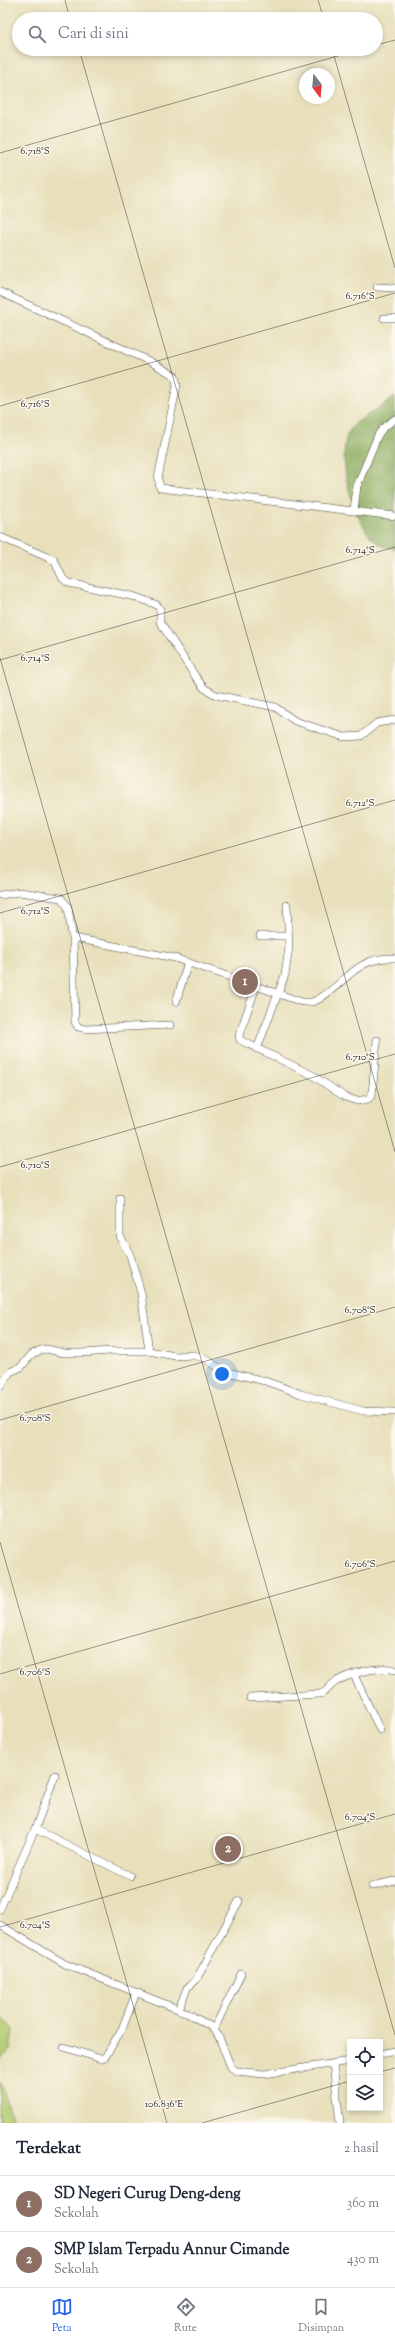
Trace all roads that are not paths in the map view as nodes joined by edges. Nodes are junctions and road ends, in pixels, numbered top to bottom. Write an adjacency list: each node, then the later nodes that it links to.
1 (377, 288): 2 (street)
2 (395, 288)
3 (0, 292): 7 (street)
4 (384, 318): 5 (street)
5 (395, 318)
6 (395, 419): 7 (street)
7 (354, 510): 8 (street)
8 (395, 516)
9 (0, 537): 10 (street)
10 (395, 720)
11 (0, 895): 15 (street)
12 (287, 905): 14 (street)
13 (260, 936): 14 (street)
14 (288, 936): 19 (street)
15 (73, 937): 17 (street); 21 (street)
16 (395, 958): 19 (street)
17 (188, 962): 18 (street); 20 (street)
18 (256, 987): 19 (street); 23 (street)
19 (277, 994): 23 (street)
20 (176, 1002)
21 (170, 1025)
22 (377, 1040): 23 (street)
23 (257, 1049)
24 (120, 1198): 25 (street)
25 (149, 1351): 26 (street); 27 (street)
26 (0, 1387)
27 (395, 1412)
28 (395, 1670): 29 (street)
29 (354, 1675): 30 (street); 31 (street)
30 (250, 1698)
31 (380, 1730)
32 (55, 1775): 33 (street)
33 (35, 1829): 34 (street); 38 (street)
34 (130, 1876)
35 (395, 1881): 36 (street)
36 (372, 1886)
37 (239, 1900): 42 (street)
38 (0, 1909)
39 (0, 1924): 41 (street)
40 (241, 1974): 43 (street)
41 (136, 1993): 42 (street); 44 (street)
42 (179, 2009): 43 (street)
43 (214, 2029): 48 (street)
44 (64, 2047)
45 (395, 2051): 46 (street)
46 (383, 2053)
47 (347, 2062): 48 (street)
48 (333, 2064): 49 (street)
49 (340, 2123)

